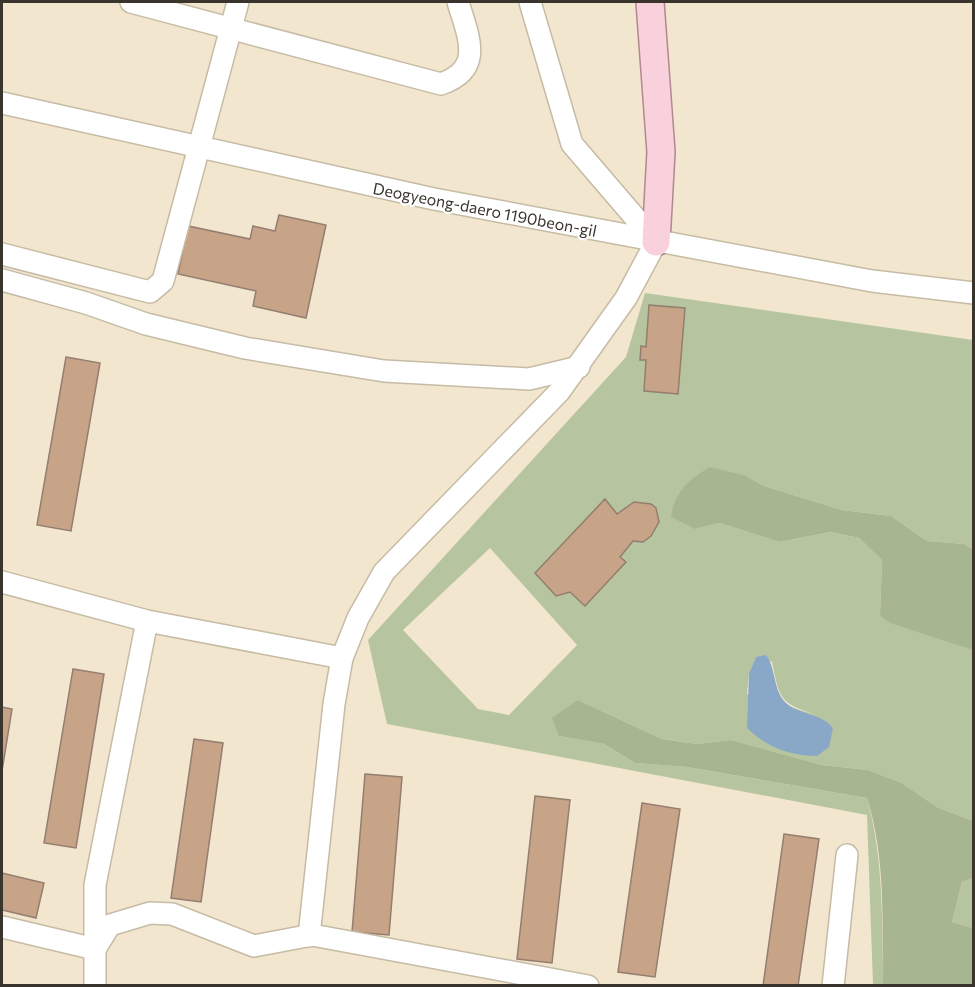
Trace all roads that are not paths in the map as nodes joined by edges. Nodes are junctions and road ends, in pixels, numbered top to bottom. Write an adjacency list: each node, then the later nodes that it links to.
1 (131, 2): 6 (street)
2 (238, 2): 6 (street)
3 (458, 2): 6 (street)
4 (530, 2): 9 (street)
5 (650, 2): 9 (main road)
6 (230, 28): 8 (street)
7 (2, 103): 8 (street, Deogyeong-daero 1190beon-gil)
8 (197, 147): 9 (street, Deogyeong-daero 1190beon-gil); 10 (street)
9 (656, 242): 12 (street, Deogyeong-daero 1190beon-gil); 13 (street)
10 (2, 254)
11 (2, 280): 13 (street)
12 (974, 293)
13 (579, 367): 16 (street)
14 (2, 582): 15 (street)
15 (147, 621): 16 (street); 20 (street)
16 (342, 658): 19 (street)
17 (847, 855): 23 (street)
18 (2, 927): 20 (street)
19 (309, 936): 20 (street); 22 (street)
20 (95, 949): 21 (street)
21 (95, 986)
22 (588, 986)
23 (833, 986)

